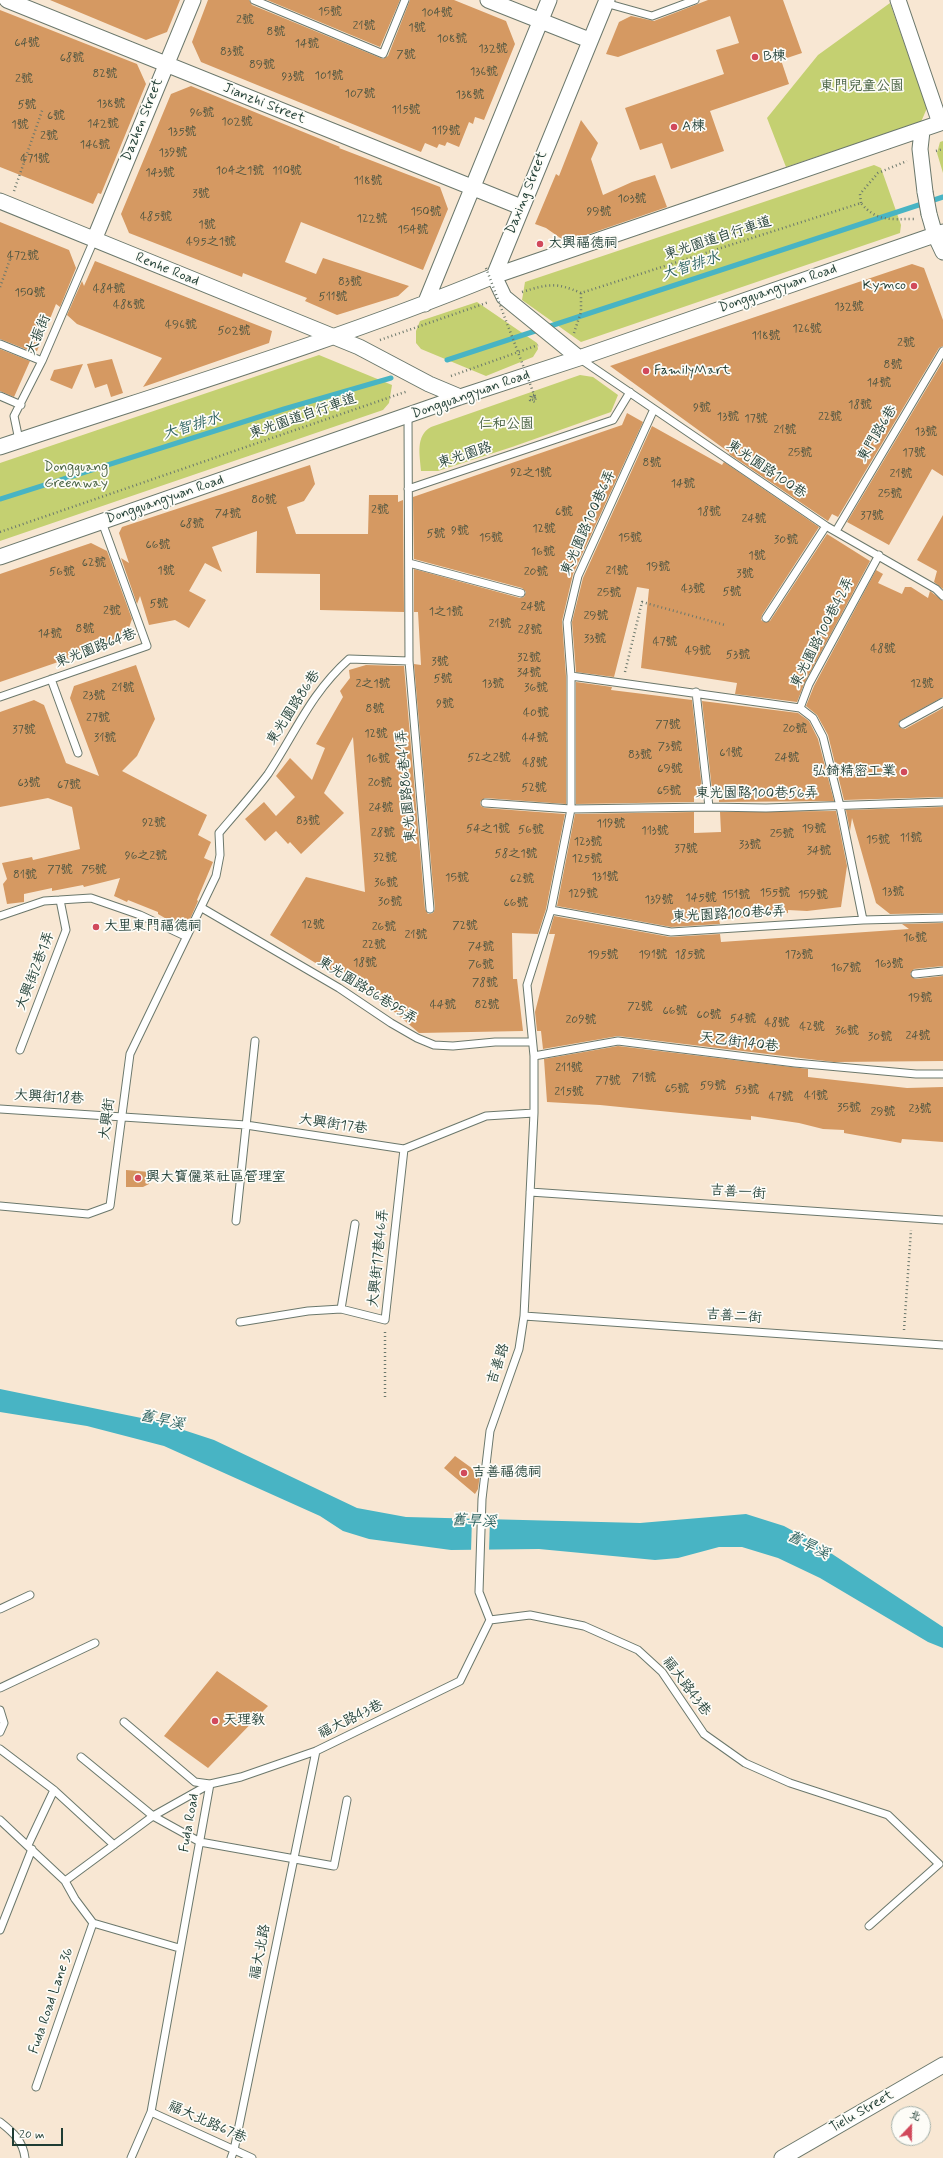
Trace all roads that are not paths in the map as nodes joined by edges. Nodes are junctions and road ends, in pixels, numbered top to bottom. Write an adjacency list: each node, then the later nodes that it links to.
1 (193, 0): 12 (street, Dazhen Street)
2 (254, 0): 3 (lane)
3 (405, 0)
4 (488, 0): 10 (street)
5 (549, 0): 10 (street)
6 (695, 0): 9 (lane)
7 (898, 0): 13 (street)
8 (15, 2): 12 (street, Jianzhi Street)
9 (606, 2): 11 (street, Daxing Street)
10 (540, 21): 11 (street); 15 (street)
11 (589, 40): 17 (street, Daxing Street)
12 (166, 64): 15 (street, Jianzhi Street); 19 (street, Dazhen Street)
13 (942, 123): 14 (street)
14 (922, 131): 18 (street, bridge); 21 (street)
15 (472, 188): 17 (street, Jianzhi Street); 22 (street)
16 (4, 202): 19 (street, Renhe Road)
17 (521, 207): 21 (street, Daxing Street)
18 (939, 234): 20 (street); 26 (street, Dongguangyuan Road)
19 (94, 240): 23 (street, Renhe Road); 27 (lane, 大振街)
20 (943, 252)
21 (490, 272): 22 (street); 26 (street)
22 (425, 304): 23 (street)
23 (334, 338): 30 (street, Renhe Road); 34 (street)
24 (0, 344): 27 (lane)
25 (943, 351): 39 (lane, 東門路6巷)
26 (579, 358): 28 (lane, 東光園路100巷); 30 (street, Dongguangyuan Road)
27 (42, 361): 31 (lane, 大振街)
28 (630, 392): 32 (lane, 東光園路100巷); 36 (lane, 東光園路)
29 (0, 396): 31 (lane)
30 (460, 397): 33 (street, Dongguangyuan Road)
31 (21, 405): 34 (lane, 大振街)
32 (654, 409): 38 (lane, 東光園路100巷); 47 (lane, 東光園路100巷6弄)
33 (408, 416): 36 (lane); 37 (street, Dongguangyuan Road)
34 (19, 440): 35 (street)
35 (0, 447)
36 (408, 489): 42 (lane)
37 (102, 522): 41 (street, Dongguangyuan Road); 48 (lane, 東光園路64巷)
38 (826, 526): 39 (lane, 東光園路100巷); 45 (lane)
39 (836, 531): 40 (lane, 東光園路100巷)
40 (879, 555): 44 (lane, 東光園路100巷); 52 (lane, 東光園路100巷42弄)
41 (0, 557)
42 (409, 563): 43 (lane); 46 (lane)
43 (521, 593)
44 (943, 596)
45 (766, 618)
46 (409, 660): 61 (lane, 東光園路86巷); 62 (lane, 東光園路86巷41弄)
47 (571, 676): 49 (lane); 59 (lane, 東光園路100巷6弄)
48 (52, 679): 50 (lane, 東光園路64巷); 54 (lane)
49 (696, 692): 52 (lane); 58 (lane)
50 (0, 697)
51 (943, 702): 53 (lane)
52 (800, 708): 57 (lane, 東光園路100巷42弄)
53 (903, 724)
54 (78, 753)
55 (943, 802): 57 (lane, 東光園路100巷56弄)
56 (485, 803): 59 (lane, 東光園路100巷56弄)
57 (840, 806): 58 (lane, 東光園路100巷56弄); 66 (lane, 東光園路100巷42弄)
58 (709, 807): 59 (lane, 東光園路100巷56弄)
59 (571, 809): 63 (lane, 東光園路100巷6弄)
60 (60, 900): 64 (lane); 67 (lane); 72 (lane, 大興街2巷1弄)
61 (202, 908): 67 (lane, 東光園路86巷); 71 (lane, 東光園路86巷95弄)
62 (430, 909)
63 (551, 910): 66 (lane, 東光園路100巷6弄); 71 (lane, 東光園路100巷6弄)
64 (0, 916)
65 (943, 918): 66 (lane)
66 (863, 920)
67 (185, 936): 77 (lane, 大興街)
68 (943, 971): 69 (lane)
69 (915, 974)
70 (255, 1041): 78 (lane)
71 (532, 1042): 73 (lane, 東光園路100巷6弄)
72 (20, 1050)
73 (534, 1056): 74 (lane, 天乙街140巷); 76 (lane, 東光園路100巷6弄)
74 (943, 1074)
75 (0, 1109): 77 (lane, 大興街18巷)
76 (534, 1113): 79 (lane, 大興街17巷); 80 (lane, 吉善路)
77 (121, 1115): 78 (lane, 大興街17巷); 81 (lane, 大興街)
78 (246, 1125): 79 (lane, 大興街17巷); 83 (lane)
79 (404, 1148): 85 (lane, 大興街17巷46弄)
80 (530, 1192): 82 (lane, 吉善一街); 86 (lane, 吉善路)
81 (0, 1206)
82 (943, 1220)
83 (236, 1221)
84 (355, 1224): 85 (lane)
85 (341, 1309): 87 (lane, 大興街17巷46弄)
86 (524, 1316): 88 (lane, 吉善二街); 91 (lane, 吉善路)
87 (240, 1322)
88 (943, 1344)
89 (30, 1595): 90 (lane)
90 (0, 1609)
91 (490, 1620): 98 (lane, 福大路43巷); 111 (lane, 福大路43巷)
92 (95, 1643): 93 (lane)
93 (0, 1688)
94 (0, 1710): 96 (lane)
95 (124, 1722): 100 (lane, Fuda Road)
96 (0, 1732)
97 (0, 1749): 101 (lane)
98 (316, 1751): 100 (lane, 福大路43巷); 108 (lane, 福大北路)
99 (81, 1757): 103 (lane)
100 (210, 1784): 103 (lane, 福大路43巷); 105 (lane, Fuda Road)
101 (54, 1790): 106 (lane); 107 (lane)
102 (348, 1800): 108 (lane)
103 (153, 1816): 105 (lane); 106 (lane, 福大路43巷)
104 (0, 1820): 107 (lane)
105 (200, 1842): 108 (lane); 113 (lane, Fuda Road)
106 (114, 1845): 109 (lane, 福大路43巷)
107 (30, 1847): 109 (lane); 112 (lane)
108 (294, 1859): 118 (lane, 福大北路)
109 (65, 1881): 110 (lane)
110 (93, 1923): 113 (lane); 115 (lane, Fuda Road Lane 36)
111 (869, 1926)
112 (0, 1930)
113 (180, 1948): 116 (lane, Fuda Road)
114 (943, 2065): 123 (street, Tielu Street)
115 (36, 2087)
116 (151, 2112): 118 (lane, 福大北路67巷); 120 (lane, Fuda Road)
117 (0, 2122): 119 (lane)
118 (234, 2150): 121 (lane, 福大北路); 122 (lane, 福大北路67巷)
119 (26, 2158)
120 (131, 2158)
121 (231, 2158)
122 (252, 2158)
123 (782, 2158)

